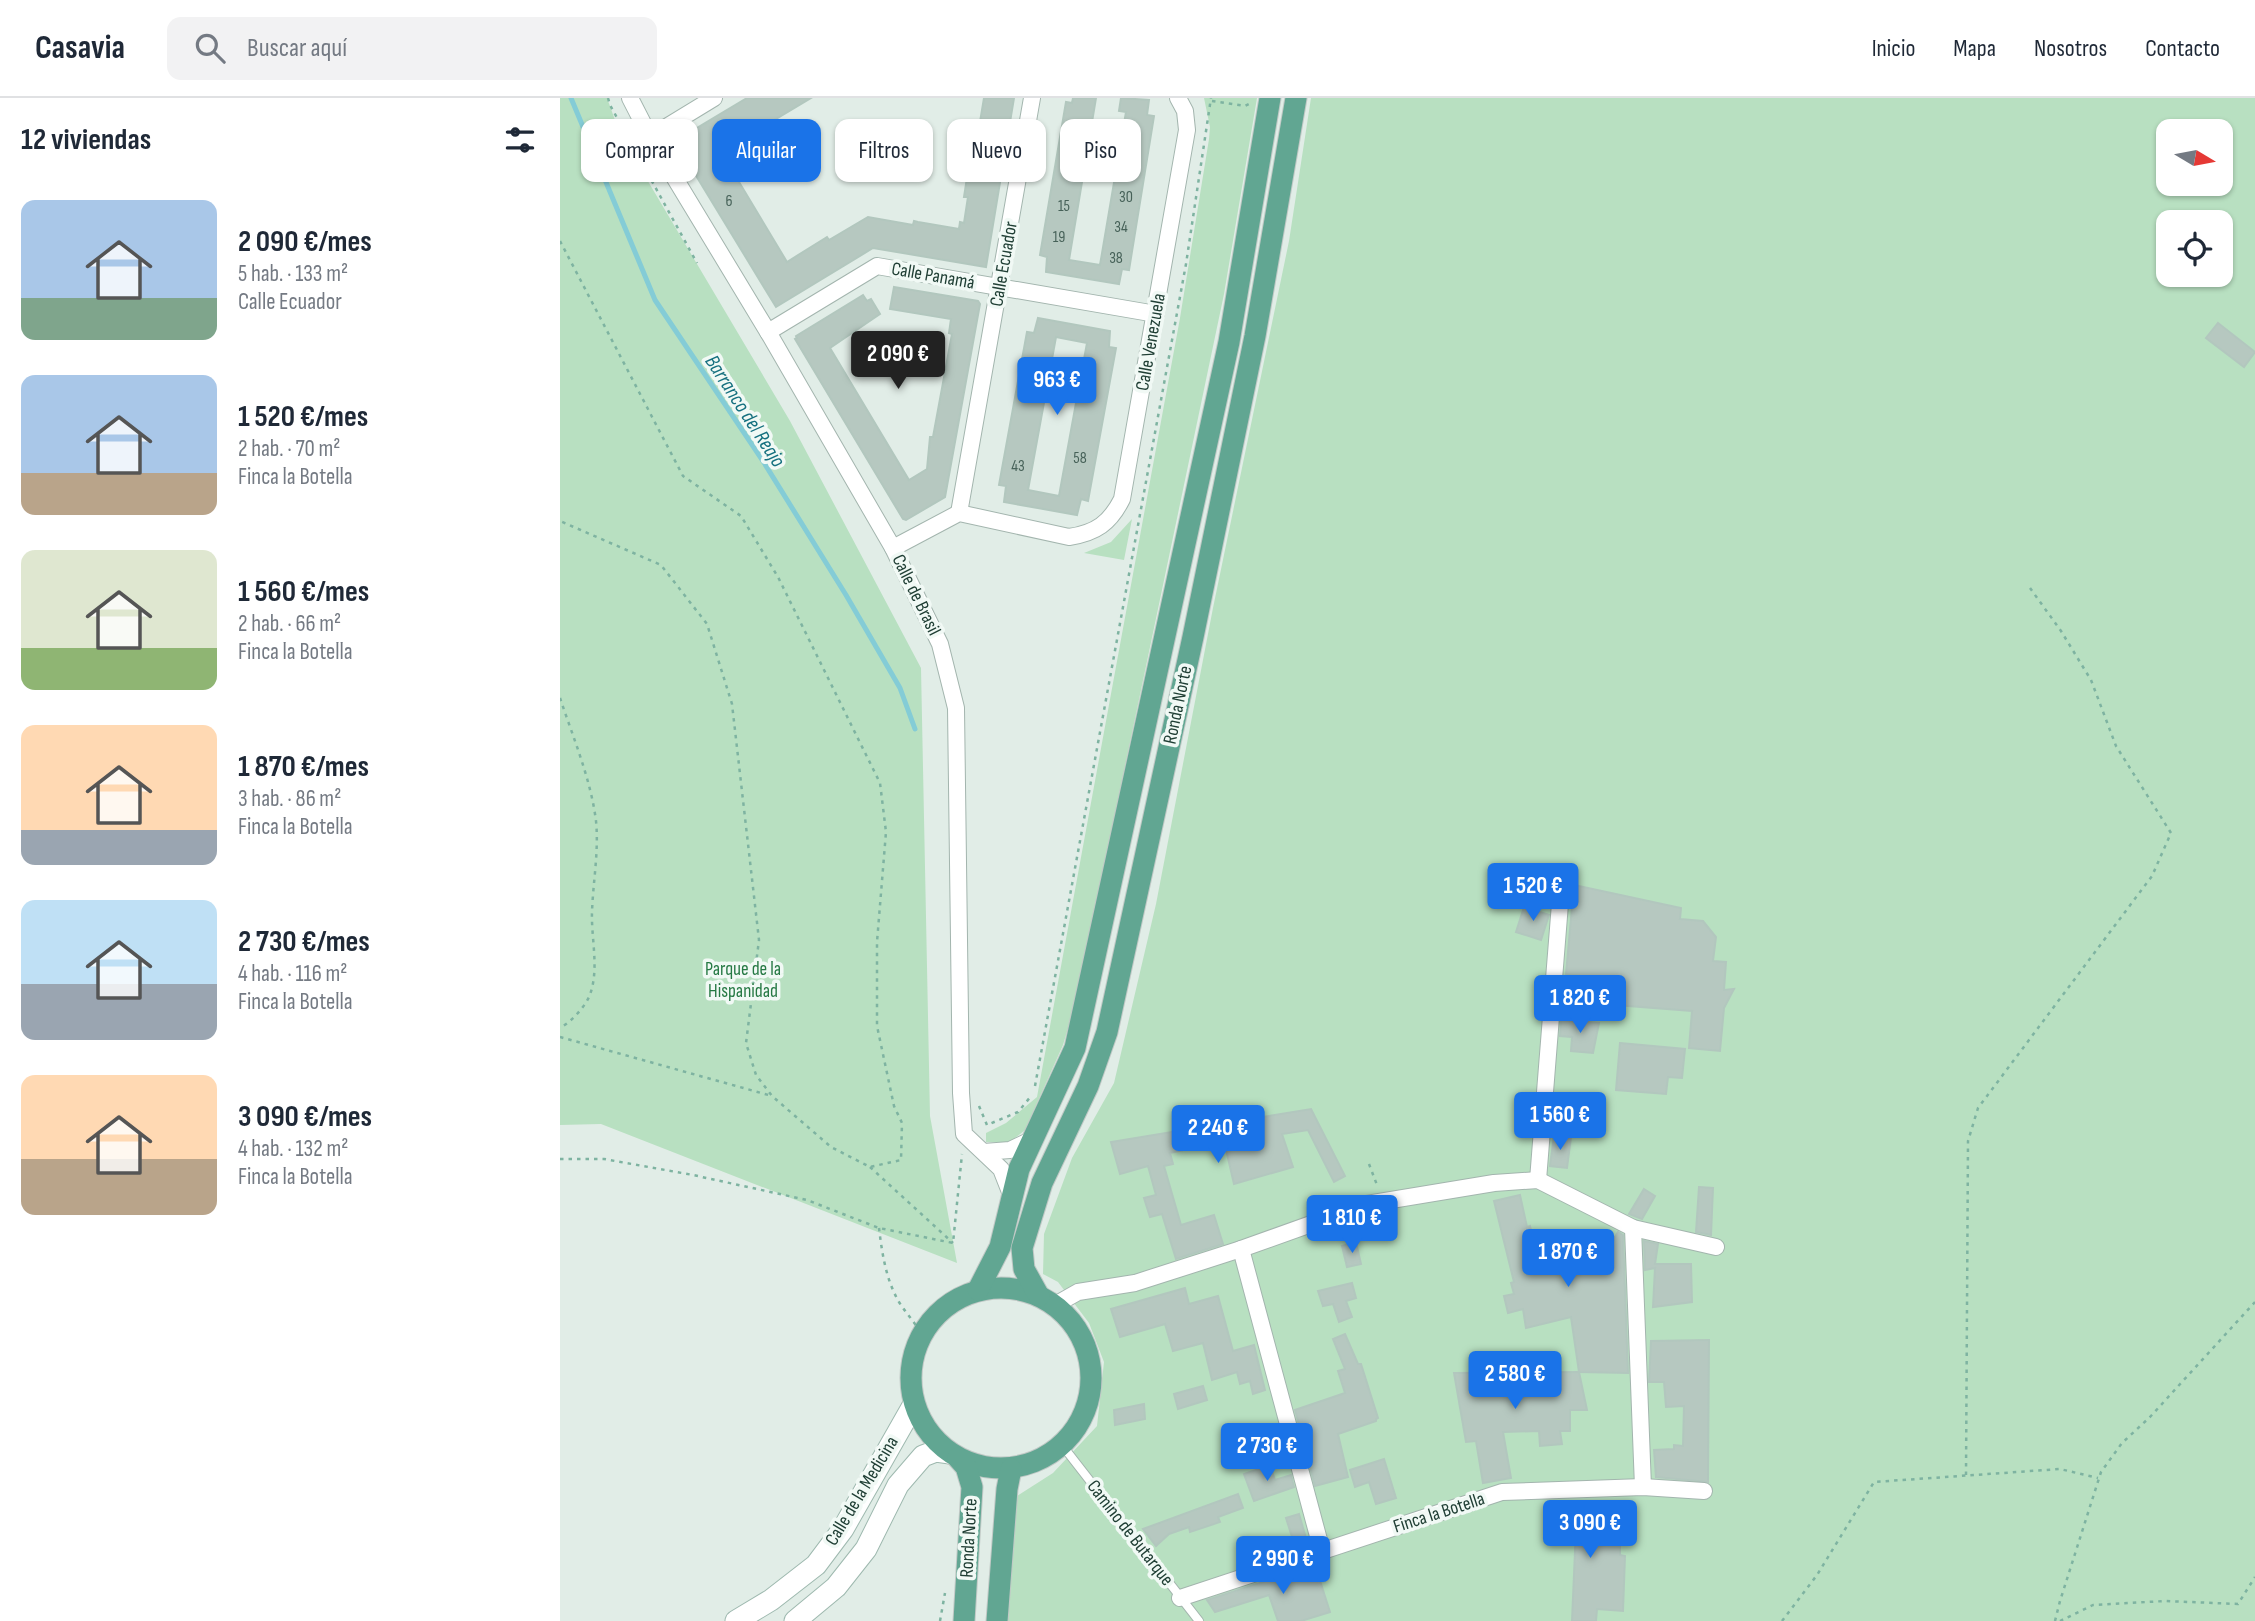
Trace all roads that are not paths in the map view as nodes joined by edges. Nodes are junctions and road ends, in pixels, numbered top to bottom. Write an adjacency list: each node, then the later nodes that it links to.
1 (629, 98): 7 (street, Calle de Brasil)
2 (714, 98): 8 (street)
3 (1032, 98): 10 (street, Calle Ecuador)
4 (1178, 98): 11 (street, Calle Venezuela)
5 (1270, 98): 16 (main road, Ronda Norte)
6 (1296, 98): 24 (main road, Ronda Norte)
7 (640, 119)
8 (680, 119)
9 (677, 182): 12 (street, Calle de Brasil)
10 (1000, 287): 11 (street, Calle Panamá); 12 (street, Calle Panamá); 13 (street, Calle Ecuador)
11 (1156, 314): 13 (street, Calle Venezuela)
12 (768, 332): 14 (street, Calle de Brasil)
13 (959, 513): 14 (street)
14 (893, 548): 17 (street, Calle de Brasil)
15 (1561, 891): 18 (street)
16 (1033, 1139): 17 (street); 19 (main road, Ronda Norte)
17 (984, 1153): 19 (street)
18 (1538, 1180): 20 (street); 22 (street)
19 (1012, 1196): 23 (main road, Ronda Norte)
20 (1633, 1228): 21 (street); 29 (street)
21 (1716, 1247)
22 (1241, 1249): 24 (street); 31 (street)
23 (978, 1290): 24 (main road, Ronda Norte); 25 (main road, Ronda Norte)
24 (1047, 1300): 26 (main road, Ronda Norte)
25 (914, 1404): 27 (main road, Ronda Norte); 33 (main road, Calle de la Medicina)
26 (1062, 1445): 28 (main road, Ronda Norte); 32 (lane, Camino de Butarque)
27 (954, 1456): 28 (main road, Ronda Norte); 34 (main road, Calle de la Medicina); 35 (main road, Ronda Norte)
28 (1011, 1469): 36 (main road, Ronda Norte)
29 (1643, 1487): 30 (street, Finca la Botella); 31 (street, Finca la Botella)
30 (1704, 1491)
31 (1322, 1551): 32 (street, Finca la Botella)
32 (1180, 1598): 37 (lane, Camino de Butarque)
33 (736, 1621)
34 (795, 1621)
35 (964, 1621)
36 (997, 1621)
37 (1199, 1621)

